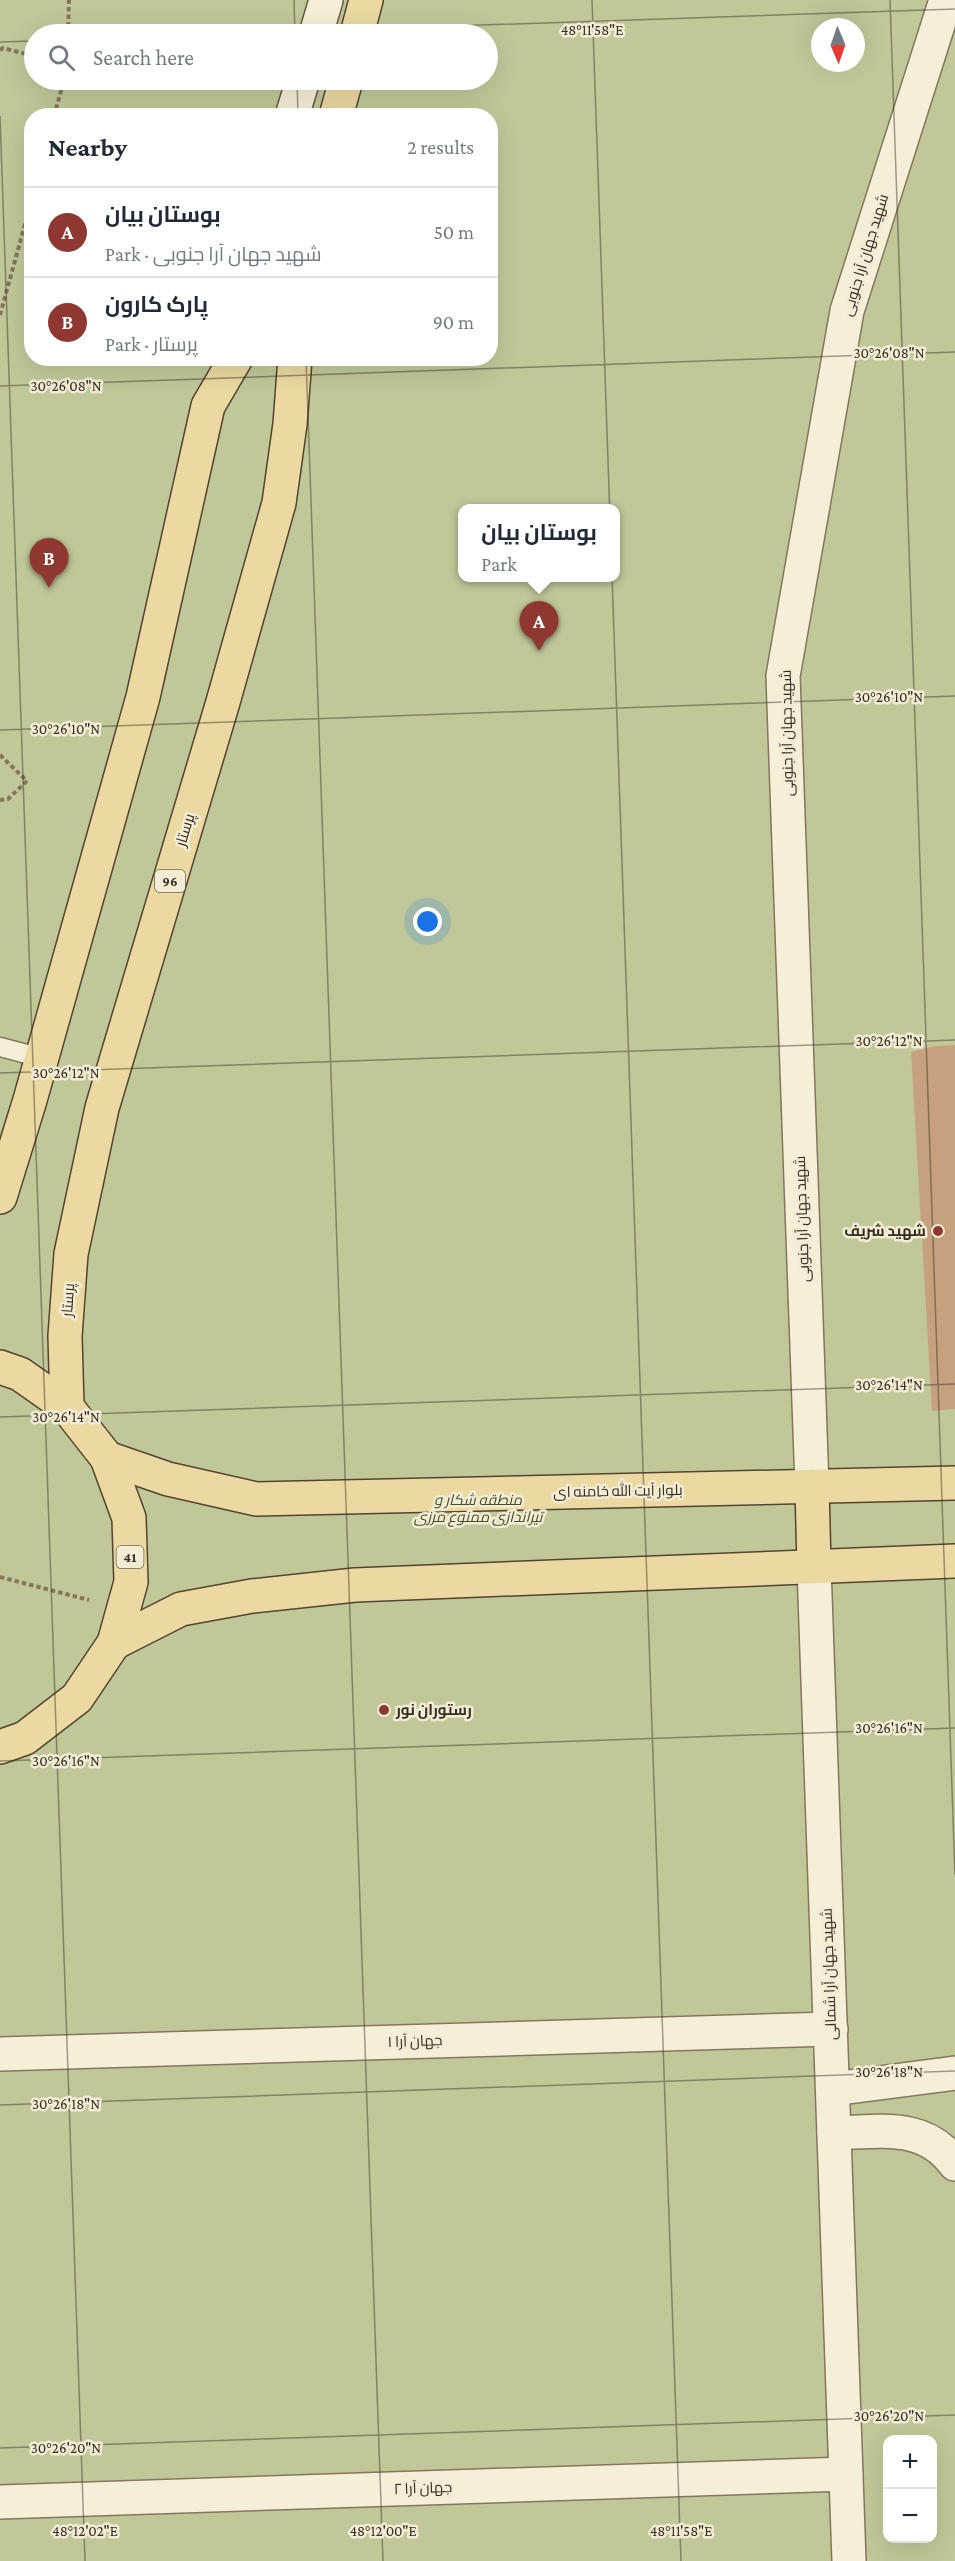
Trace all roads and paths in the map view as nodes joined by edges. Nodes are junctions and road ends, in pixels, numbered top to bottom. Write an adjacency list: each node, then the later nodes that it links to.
1 (69, 0): 5 (path)
2 (326, 0): 6 (street)
3 (366, 0): 7 (main road)
4 (946, 0): 31 (street, شهید جهان آرا جنوبی)
5 (68, 24)
6 (319, 24)
7 (360, 24)
8 (0, 50): 9 (path)
9 (24, 53)
10 (61, 90): 13 (path)
11 (300, 90): 14 (street)
12 (342, 90): 15 (main road)
13 (56, 108)
14 (294, 108)
15 (338, 108)
16 (24, 228): 17 (path)
17 (0, 315)
18 (220, 366): 21 (street)
19 (231, 366): 21 (main road)
20 (294, 366): 28 (main road, پرستار / 96)
21 (208, 406): 25 (main road)
22 (0, 755): 23 (path)
23 (0, 800)
24 (0, 1047): 25 (lane)
25 (42, 1058): 26 (main road)
26 (0, 1197)
27 (0, 1367): 28 (main road, 41)
28 (67, 1407): 29 (main road, 41)
29 (107, 1458): 31 (main road, بلوار آیت الله خامنه ای); 35 (main road, 41)
30 (955, 1483): 31 (main road, بلوار آیت الله خامنه ای)
31 (812, 1486): 33 (main road)
32 (955, 1561): 33 (main road)
33 (814, 1567): 36 (main road); 39 (street, شهید جهان آرا شمالی)
34 (0, 1577): 35 (path)
35 (123, 1610): 36 (main road, 41)
36 (114, 1643): 37 (main road, 41)
37 (13, 1742): 38 (main road)
38 (0, 1759)
39 (831, 2029): 40 (street, جهان آرا ۱); 42 (street, شهید جهان آرا شمالی)
40 (0, 2054)
41 (955, 2073): 42 (street)
42 (833, 2089): 43 (street, شهید جهان آرا شمالی)
43 (834, 2133): 44 (street); 45 (street, شهید جهان آرا شمالی)
44 (955, 2164)
45 (846, 2474): 46 (street, جهان آرا ۲); 47 (street, شهید جهان آرا شمالی)
46 (0, 2502)
47 (849, 2561)

